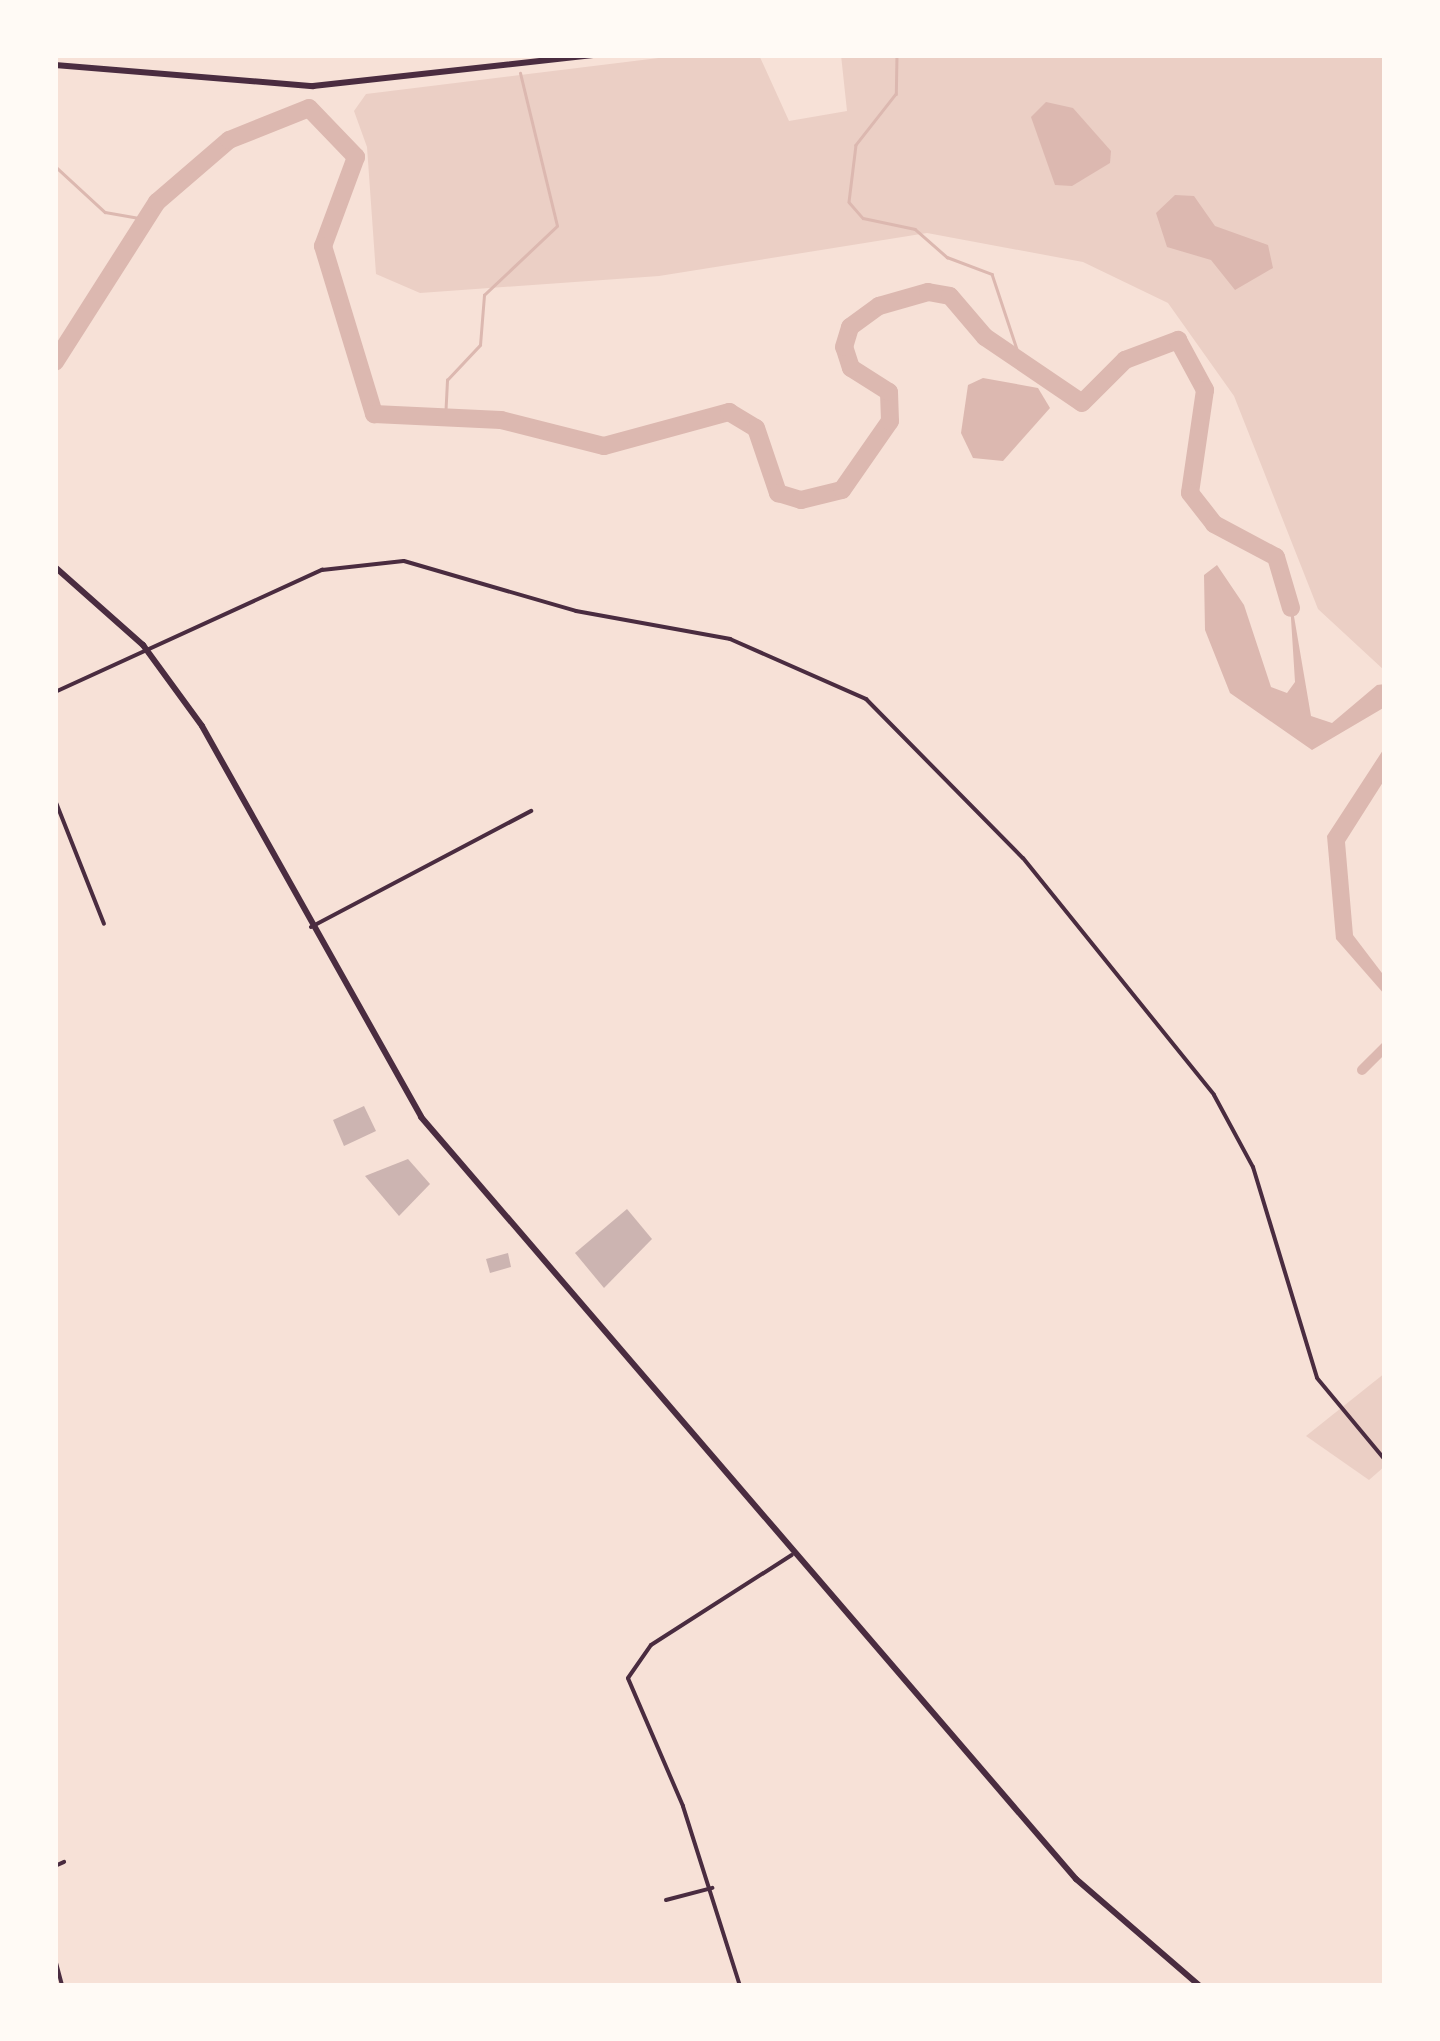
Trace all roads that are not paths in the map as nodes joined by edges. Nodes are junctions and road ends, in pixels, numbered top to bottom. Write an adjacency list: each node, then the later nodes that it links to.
1 (596, 55): 2 (main road)
2 (55, 65)
3 (55, 567): 4 (main road)
4 (143, 646): 5 (street); 9 (main road); 10 (street)
5 (55, 692)
6 (55, 800): 8 (street)
7 (531, 811): 9 (street)
8 (104, 924)
9 (310, 927): 11 (main road)
10 (1385, 1460)
11 (792, 1555): 14 (street); 19 (main road)
12 (64, 1862): 13 (street)
13 (55, 1866)
14 (712, 1888): 15 (street); 18 (street)
15 (666, 1900)
16 (55, 1959): 17 (street)
17 (62, 1986)
18 (740, 1986)
19 (1200, 1986)

